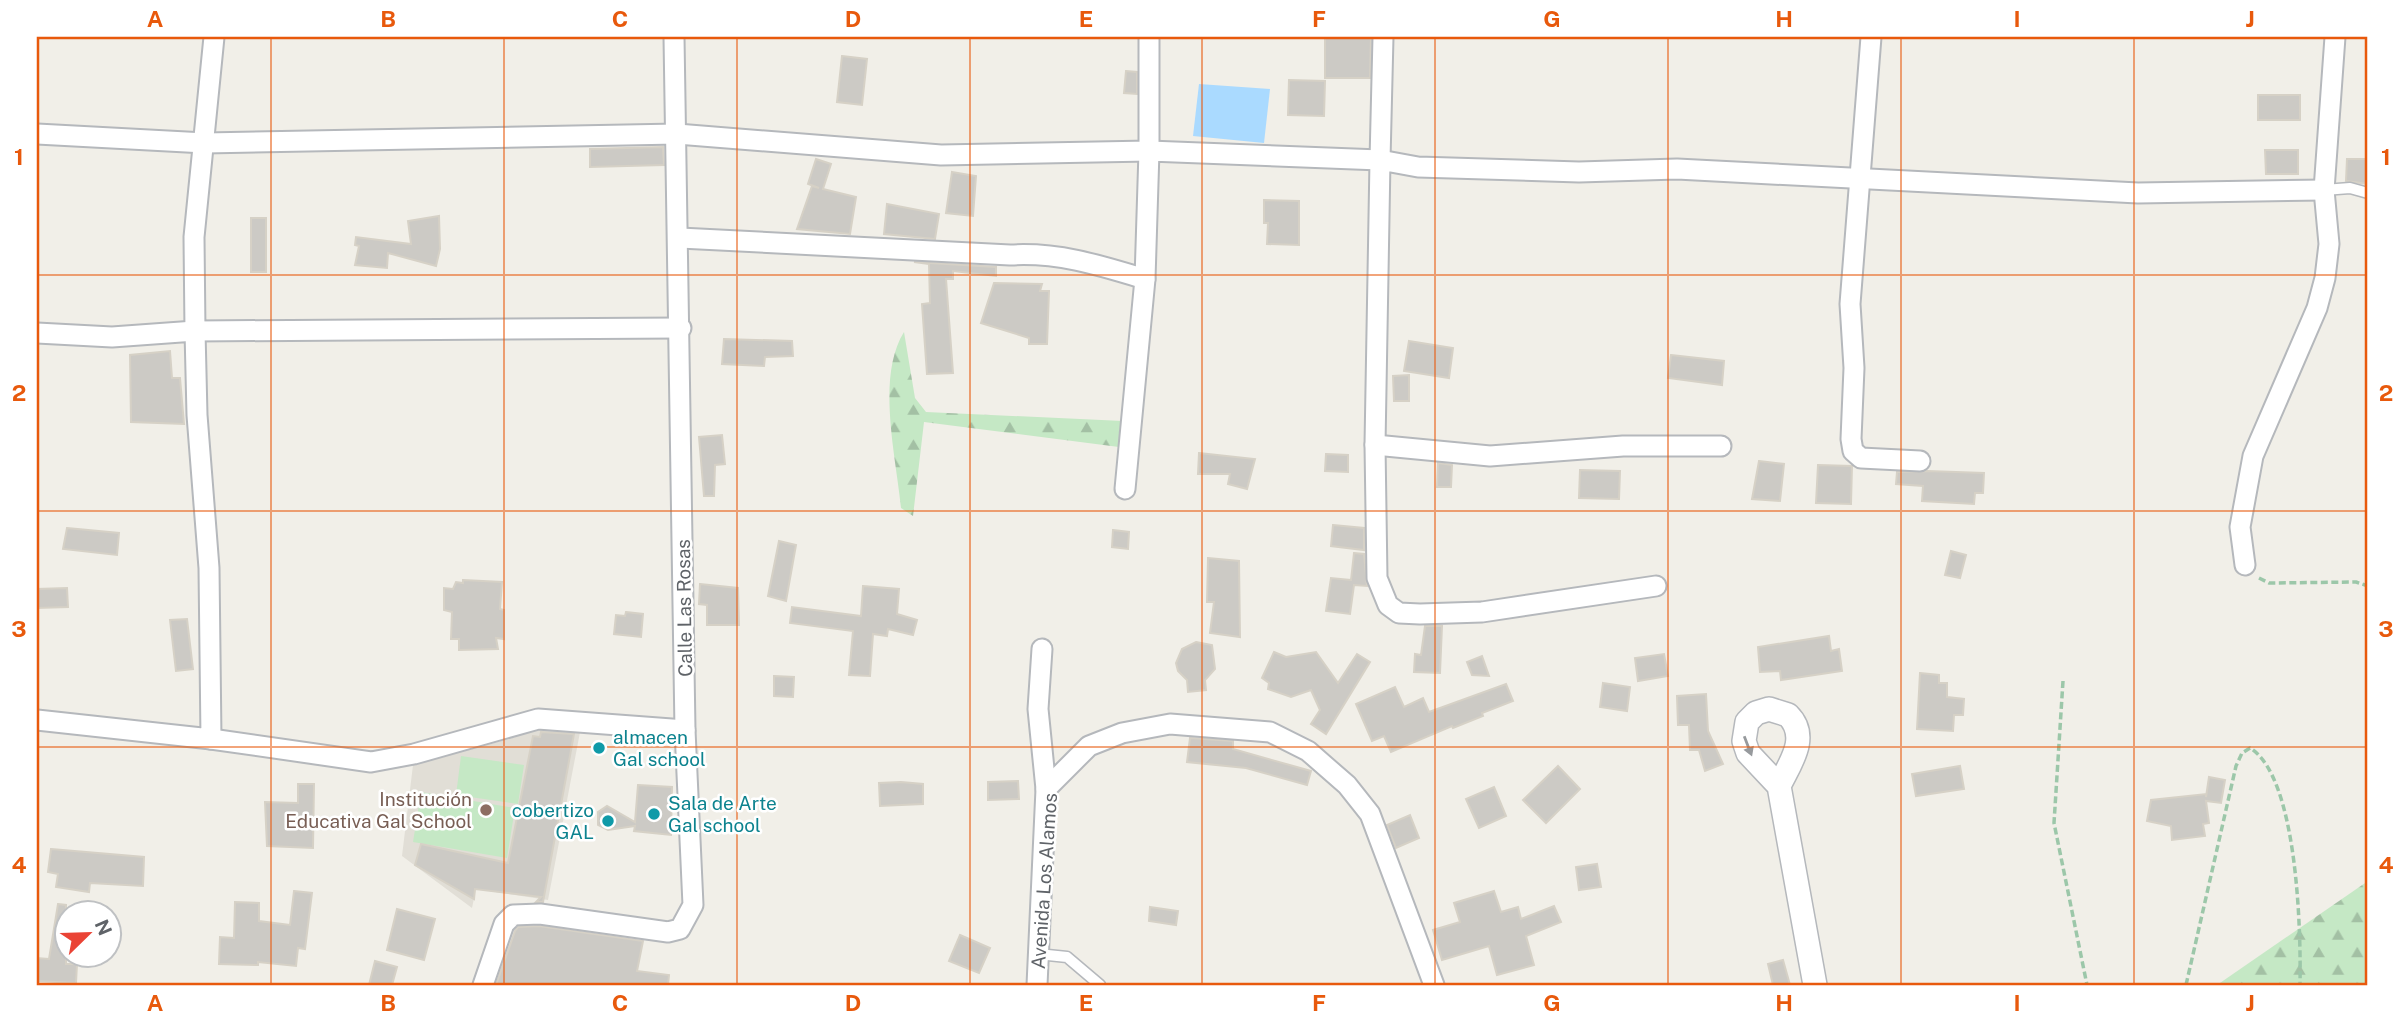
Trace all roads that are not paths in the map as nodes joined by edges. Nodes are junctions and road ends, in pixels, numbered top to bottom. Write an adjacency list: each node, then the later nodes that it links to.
1 (214, 37): 9 (street)
2 (674, 37): 8 (street, Calle Las Rosas)
3 (1149, 37): 10 (street)
4 (1383, 37): 11 (street)
5 (1871, 37): 12 (street)
6 (2336, 37): 13 (street)
7 (37, 134): 9 (street)
8 (677, 134): 9 (street); 10 (street); 15 (street, Calle Las Rosas)
9 (205, 143): 18 (street)
10 (1149, 151): 11 (street); 16 (street)
11 (1380, 160): 12 (street); 20 (street)
12 (1859, 176): 13 (street); 22 (street)
13 (2324, 190): 14 (lane); 24 (street)
14 (2368, 193)
15 (680, 238): 16 (street); 17 (street, Calle Las Rosas)
16 (1145, 279): 23 (street)
17 (681, 328): 18 (street); 28 (street, Calle Las Rosas)
18 (195, 331): 19 (street); 29 (street)
19 (37, 333)
20 (1375, 446): 21 (street); 25 (street)
21 (1721, 446)
22 (1920, 461)
23 (1125, 489)
24 (2245, 565)
25 (1656, 586)
26 (1042, 649): 31 (street)
27 (37, 720): 29 (street)
28 (685, 730): 29 (street); 33 (street, Calle Las Rosas)
29 (211, 738)
30 (1779, 786): 37 (street)
31 (1046, 789): 32 (street, Avenida Los Alamos); 36 (street, Avenida Los Alamos)
32 (1038, 954): 34 (street, Avenida Los Alamos); 35 (lane)
33 (483, 985)
34 (1037, 985)
35 (1100, 985)
36 (1434, 985)
37 (1815, 985)

